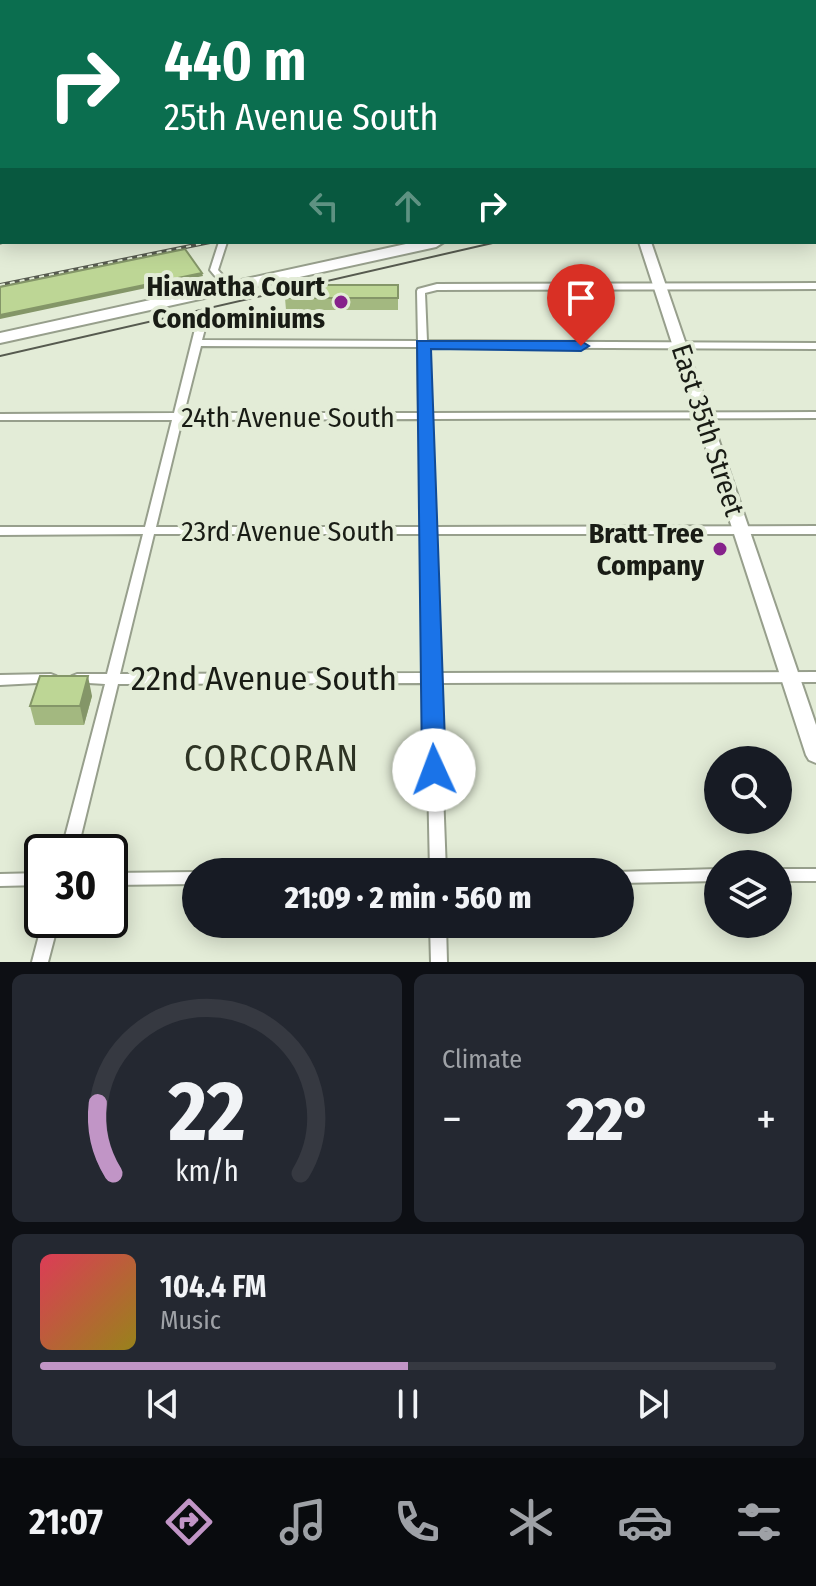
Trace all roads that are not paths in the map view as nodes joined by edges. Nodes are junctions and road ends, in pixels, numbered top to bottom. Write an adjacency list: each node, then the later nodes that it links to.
1 (222, 244): 5 (street)
2 (393, 244): 5 (highway)
3 (427, 244): 9 (highway)
4 (646, 244): 6 (street, East 35th Street)
5 (223, 280): 9 (highway)
6 (660, 286): 7 (street); 11 (street); 12 (street, East 35th Street)
7 (816, 286)
8 (202, 321): 10 (street)
9 (4, 335)
10 (196, 343): 11 (street); 17 (street)
11 (423, 345): 12 (street); 18 (street)
12 (680, 346): 13 (street); 14 (street, East 35th Street)
13 (816, 346)
14 (703, 415): 15 (street, 24th Avenue South); 18 (street, 24th Avenue South); 19 (street, East 35th Street)
15 (816, 415)
16 (0, 417): 17 (street, 24th Avenue South)
17 (179, 417): 18 (street, 24th Avenue South); 22 (street)
18 (424, 417): 23 (street)
19 (742, 530): 20 (street, 23rd Avenue South); 23 (street, 23rd Avenue South); 24 (street, East 35th Street)
20 (816, 530)
21 (0, 531): 22 (street, 23rd Avenue South)
22 (152, 531): 23 (street, 23rd Avenue South); 27 (street)
23 (428, 531): 26 (street)
24 (790, 677): 25 (street, 22nd Avenue South); 26 (street, 22nd Avenue South); 29 (street, East 35th Street)
25 (816, 677)
26 (431, 678): 27 (street, 22nd Avenue South); 31 (street)
27 (114, 679): 28 (street, 22nd Avenue South); 30 (street)
28 (0, 680)
29 (816, 755)
30 (74, 834)
31 (437, 858)
32 (704, 875): 35 (street)
33 (792, 875): 34 (street)
34 (816, 875)
35 (634, 877)
36 (182, 878): 38 (street)
37 (24, 879): 39 (street)
38 (128, 879)
39 (0, 880)
40 (46, 938): 42 (street)
41 (438, 938): 43 (street)
42 (40, 962)
43 (439, 962)

